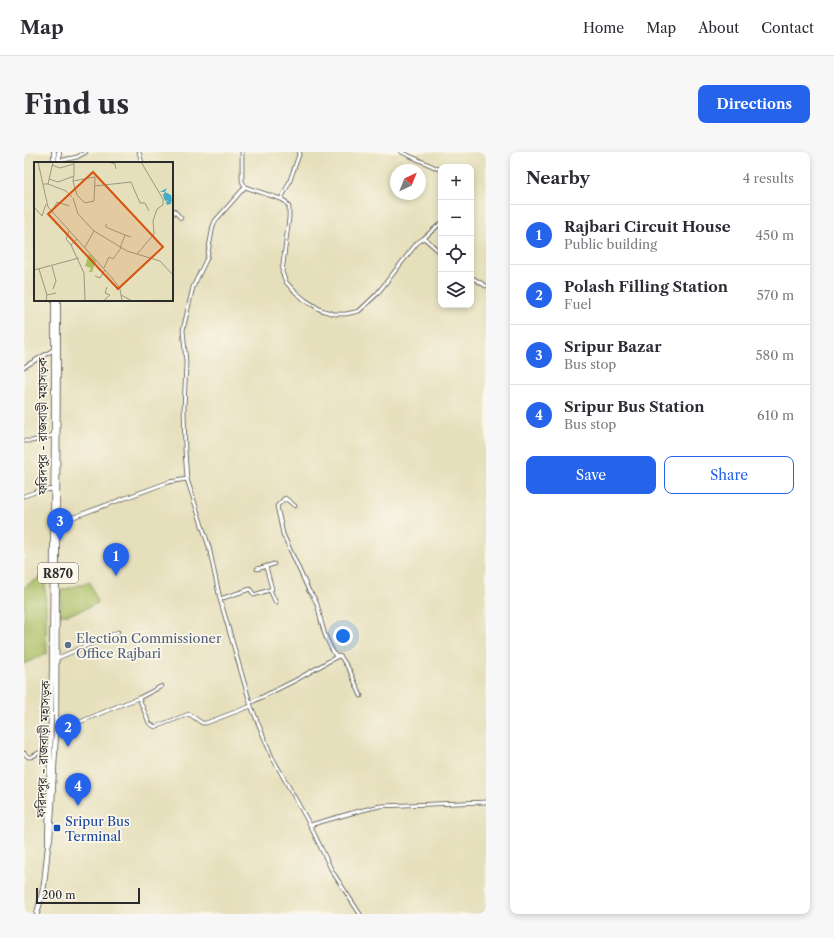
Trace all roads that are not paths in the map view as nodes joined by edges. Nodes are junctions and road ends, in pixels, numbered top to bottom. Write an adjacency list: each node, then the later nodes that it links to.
1 (54, 152): 8 (main road)
2 (59, 152): 8 (main road)
3 (86, 152): 8 (street)
4 (139, 152): 9 (street)
5 (242, 152): 11 (street)
6 (300, 152): 12 (street)
7 (401, 152): 10 (street)
8 (57, 162)
9 (142, 162)
10 (438, 169)
11 (244, 187): 12 (street); 26 (street)
12 (281, 199): 16 (street)
13 (173, 210): 14 (street)
14 (181, 218)
15 (438, 226): 16 (street)
16 (424, 238): 17 (street)
17 (438, 250)
18 (474, 279): 19 (street)
19 (486, 286)
20 (54, 301): 22 (main road, ফরিদপুর - রাজবাড়ী মহাসড়ক / R870)
21 (58, 301): 30 (main road, ফরিদপুর - রাজবাড়ী মহাসড়ক / R870)
22 (54, 350): 23 (street); 24 (main road, ফরিদপুর - রাজবাড়ী মহাসড়ক / R870)
23 (24, 367)
24 (54, 435): 25 (street); 27 (main road, ফরিদপুর - রাজবাড়ী মহাসড়ক / R870)
25 (24, 441)
26 (187, 479): 30 (street); 35 (street)
27 (53, 489): 28 (street); 44 (main road, ফরিদপুর - রাজবাড়ী মহাসড়ক / R870)
28 (24, 496)
29 (295, 506): 38 (street)
30 (58, 521): 39 (main road, ফরিদপুর - রাজবাড়ী মহাসড়ক / R870)
31 (274, 564): 32 (street)
32 (266, 567): 33 (street); 34 (street)
33 (256, 569)
34 (270, 590): 35 (street); 36 (street)
35 (220, 598): 43 (street)
36 (276, 603)
37 (118, 632): 39 (street)
38 (336, 657): 41 (street); 43 (street)
39 (58, 658): 44 (main road, ফরিদপুর - রাজবাড়ী মহাসড়ক / R870)
40 (162, 686): 42 (street)
41 (361, 696)
42 (139, 698): 43 (street); 44 (street)
43 (250, 704): 48 (street)
44 (54, 732): 45 (main road, ফরিদপুর - রাজবাড়ী মহাসড়ক / R870); 49 (main road, ফরিদপুর - রাজবাড়ী মহাসড়ক / R870)
45 (50, 747): 46 (street); 49 (main road, ফরিদপুর - রাজবাড়ী মহাসড়ক / R870)
46 (24, 753)
47 (486, 802): 48 (street)
48 (310, 825): 51 (street)
49 (48, 846): 50 (main road)
50 (38, 914)
51 (360, 914)

